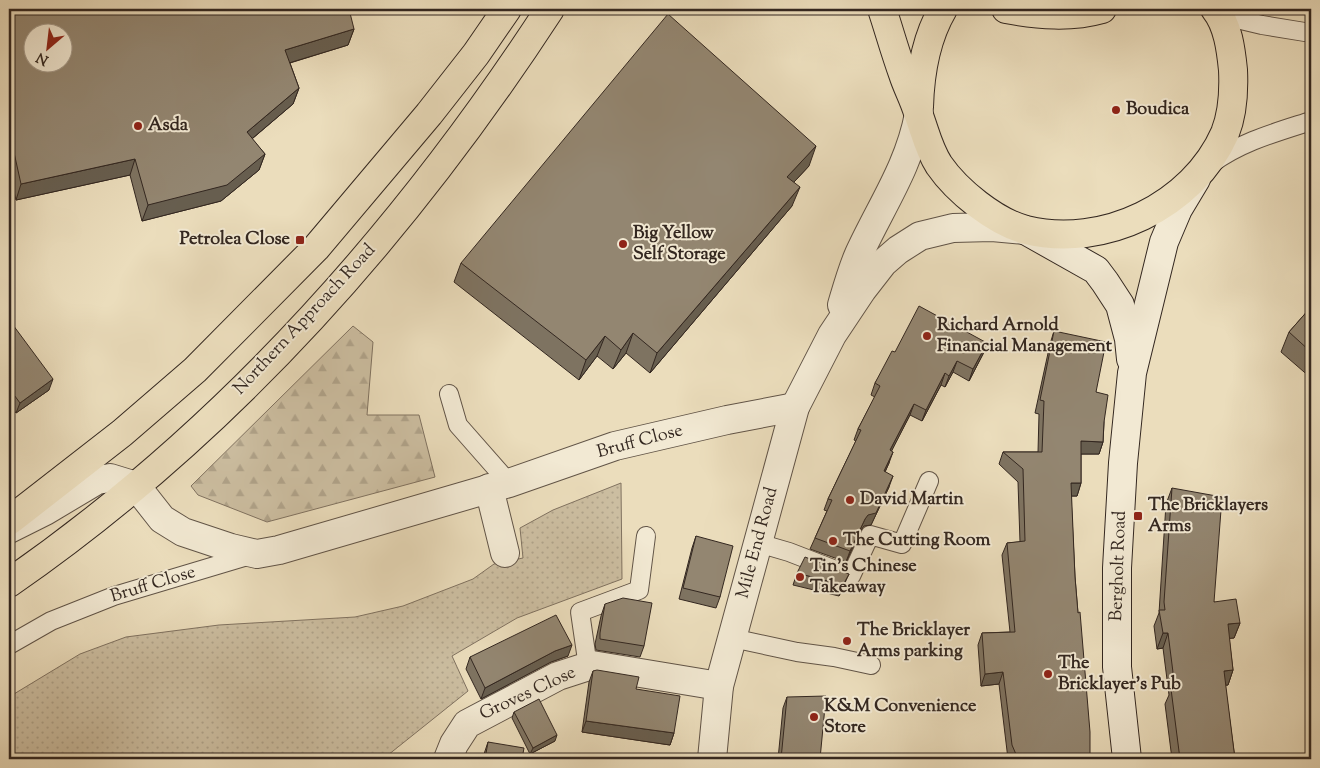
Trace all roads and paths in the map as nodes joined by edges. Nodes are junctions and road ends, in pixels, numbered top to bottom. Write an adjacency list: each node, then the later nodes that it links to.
1 (507, 9): 20 (main road)
2 (550, 9): 18 (main road, Northern Approach Road)
3 (882, 9): 9 (main road)
4 (943, 9): 9 (main road)
5 (1006, 9): 6 (main road)
6 (1102, 9)
7 (1218, 11): 8 (lane); 11 (main road)
8 (1311, 33)
9 (919, 114): 12 (main road); 13 (street, Mile End Road)
10 (1311, 121): 11 (lane)
11 (1199, 173): 12 (main road); 14 (street, Bergholt Road)
12 (1025, 230): 13 (street, Mile End Road); 14 (street, Bergholt Road)
13 (832, 335): 16 (street, Mile End Road)
14 (1132, 373): 34 (street, Bergholt Road)
15 (449, 394): 19 (lane)
16 (795, 407): 19 (street, Bruff Close); 23 (street, Mile End Road)
17 (929, 481): 23 (lane)
18 (136, 486): 21 (street); 25 (street, Bruff Close); 26 (main road, Northern Approach Road)
19 (499, 486): 24 (street); 25 (street, Bruff Close)
20 (9, 521)
21 (9, 529)
22 (646, 536): 30 (lane)
23 (758, 543): 27 (street, Mile End Road)
24 (505, 553)
25 (256, 554): 28 (lane, Bruff Close)
26 (9, 583)
27 (732, 638): 29 (lane); 31 (street, Mile End Road)
28 (9, 645)
29 (871, 666)
30 (588, 667): 31 (street, Groves Close); 32 (street, Groves Close)
31 (719, 686): 33 (street, Mile End Road)
32 (448, 759)
33 (712, 759)
34 (1127, 759)

